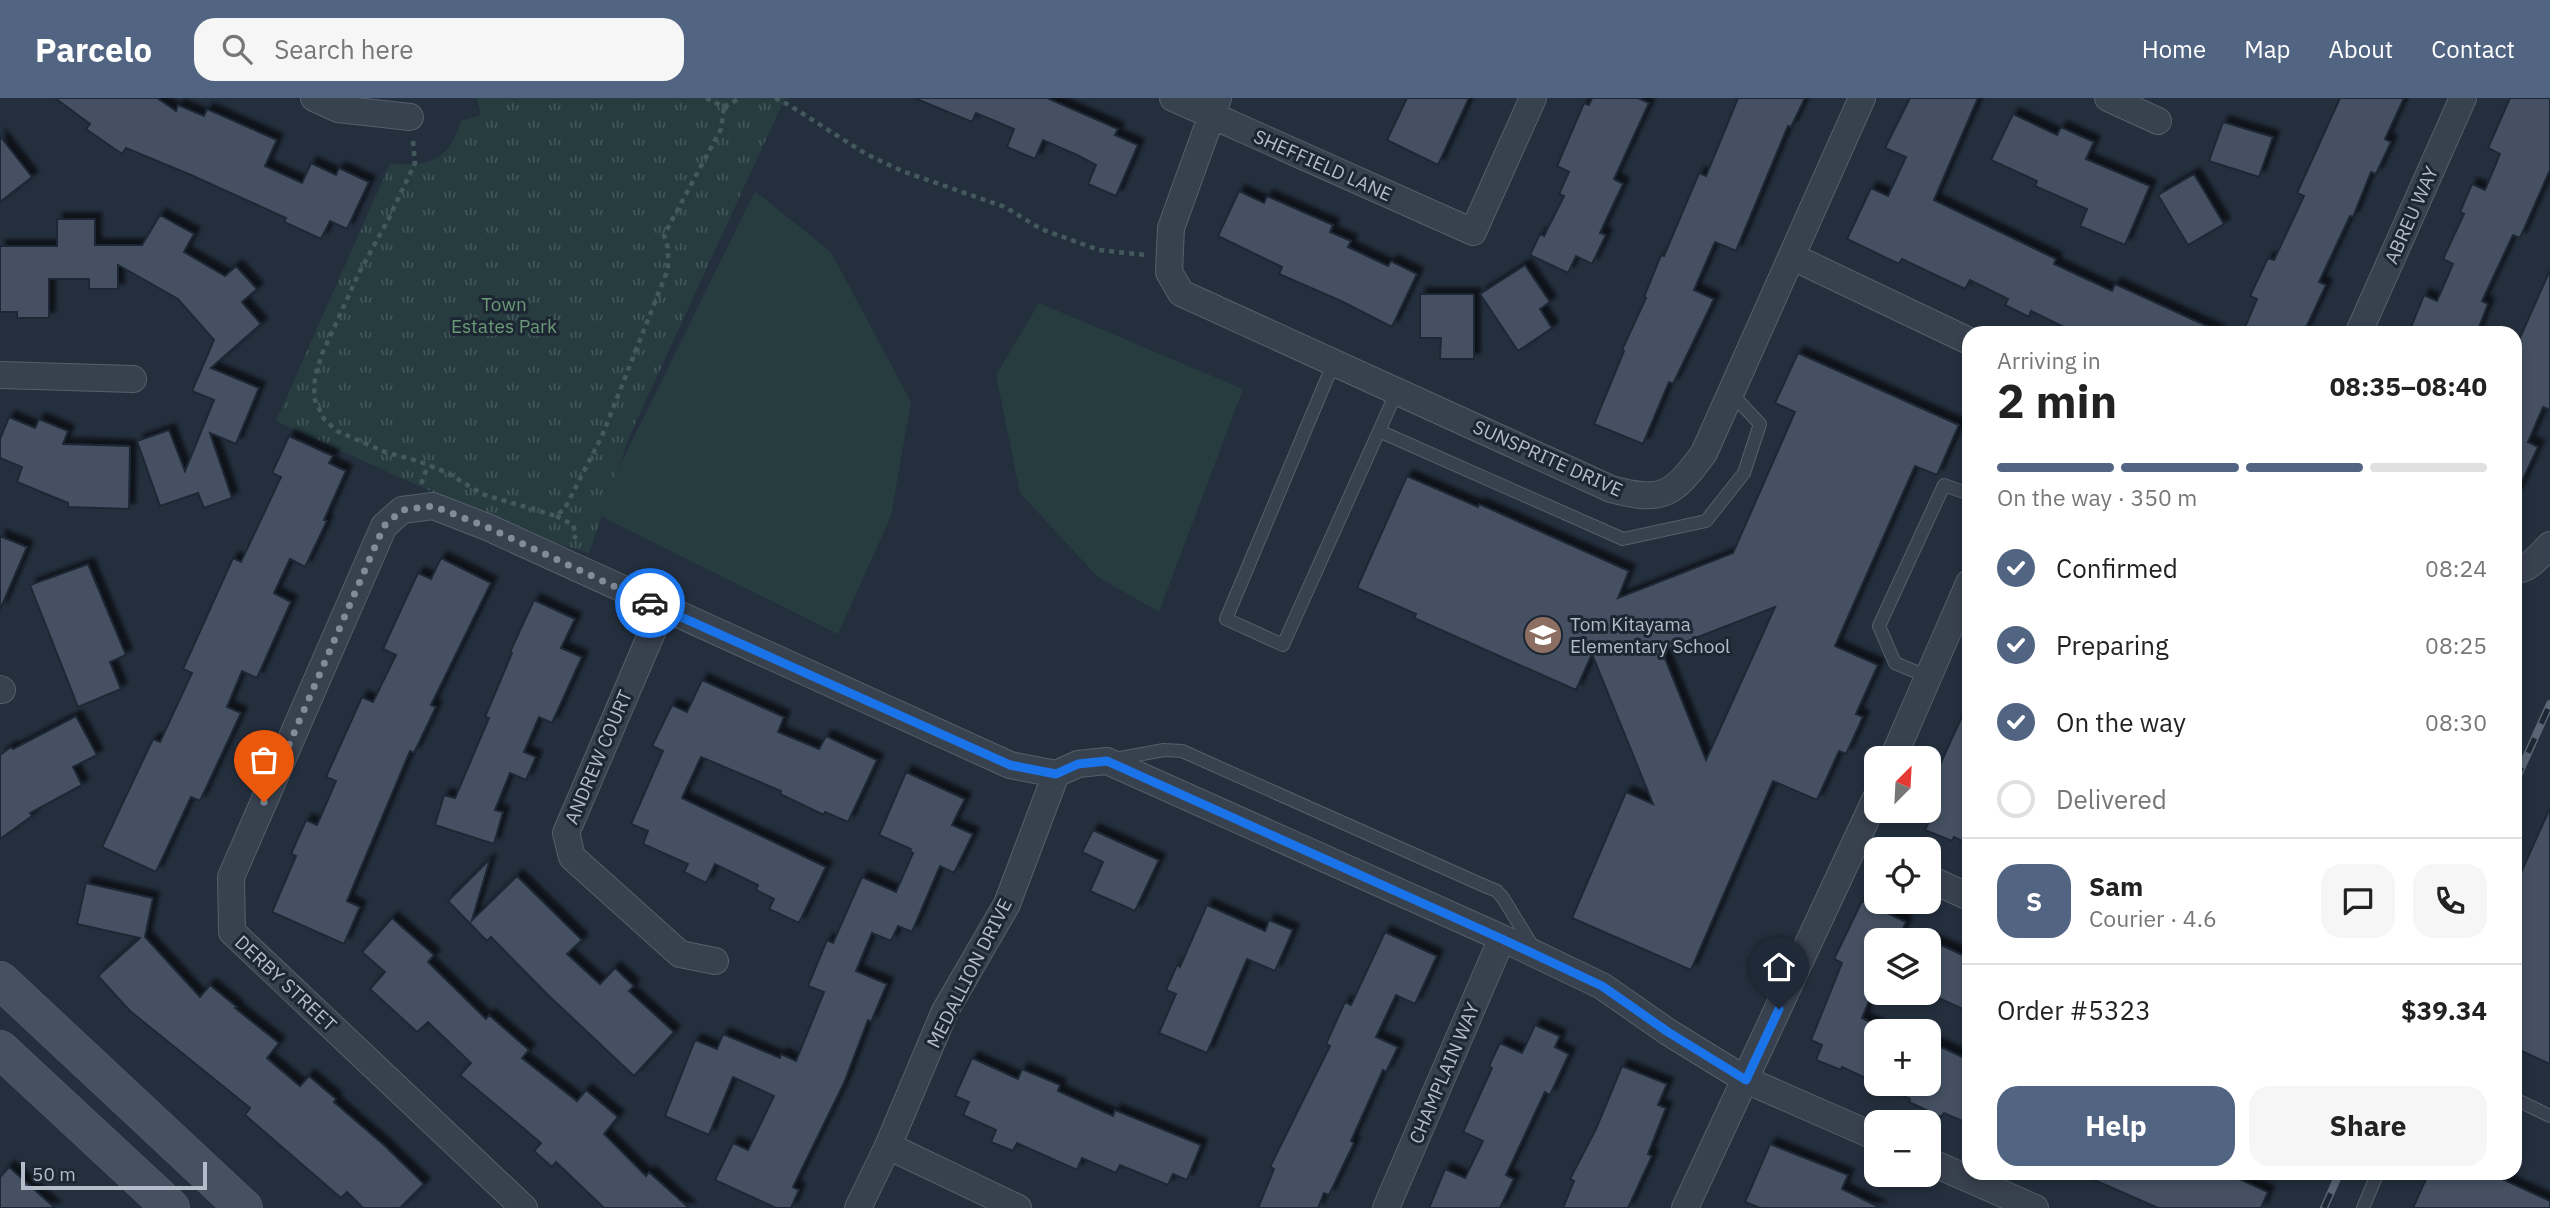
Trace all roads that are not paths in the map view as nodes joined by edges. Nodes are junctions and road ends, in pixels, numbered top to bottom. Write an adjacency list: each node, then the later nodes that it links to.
1 (314, 98): 8 (street)
2 (1173, 98): 7 (street, SHEFFIELD LANE)
3 (1533, 98): 7 (street, SHEFFIELD LANE)
4 (1862, 98): 10 (street, SUNSPRITE DRIVE)
5 (2108, 98): 9 (street)
6 (2463, 98): 11 (street, ABREU WAY)
7 (1214, 107): 13 (street, SUNSPRITE DRIVE)
8 (410, 117)
9 (2158, 121)
10 (1793, 257): 12 (street); 17 (street, SUNSPRITE DRIVE)
11 (2362, 326)
12 (1962, 338)
13 (1334, 362): 16 (street, SUNSPRITE DRIVE); 18 (lane)
14 (0, 374): 15 (street)
15 (133, 379)
16 (1397, 391): 17 (street, SUNSPRITE DRIVE); 18 (lane)
17 (1731, 393): 18 (lane)
18 (1379, 431)
19 (1962, 491): 24 (lane)
20 (2550, 545): 21 (street)
21 (2522, 569)
22 (662, 608): 27 (street); 33 (street, ANDREW COURT); 47 (street, DERBY STREET)
23 (1962, 617): 24 (street)
24 (1928, 677): 25 (street)
25 (1898, 746)
26 (1107, 761): 27 (street); 31 (street); 32 (lane)
27 (1056, 774): 40 (street, MEDALLION DRIVE)
28 (1864, 854): 36 (street)
29 (1941, 884): 30 (street)
30 (1962, 894)
31 (1502, 939): 32 (street); 50 (street, CHAMPLAIN WAY)
32 (1538, 956): 36 (street)
33 (715, 961)
34 (0, 979): 46 (main road)
35 (0, 1049): 45 (main road)
36 (1746, 1080): 39 (street); 51 (street)
37 (2522, 1102): 38 (lane)
38 (2550, 1116)
39 (1864, 1132)
40 (888, 1146): 48 (street, MEDALLION DRIVE); 49 (street)
41 (1941, 1167): 42 (street)
42 (1962, 1176)
43 (1971, 1180): 52 (street)
44 (2374, 1180): 53 (lane)
45 (171, 1208)
46 (244, 1208)
47 (524, 1208)
48 (858, 1208)
49 (1018, 1208)
50 (1386, 1208)
51 (1685, 1208)
52 (2035, 1208)
53 (2362, 1208)

